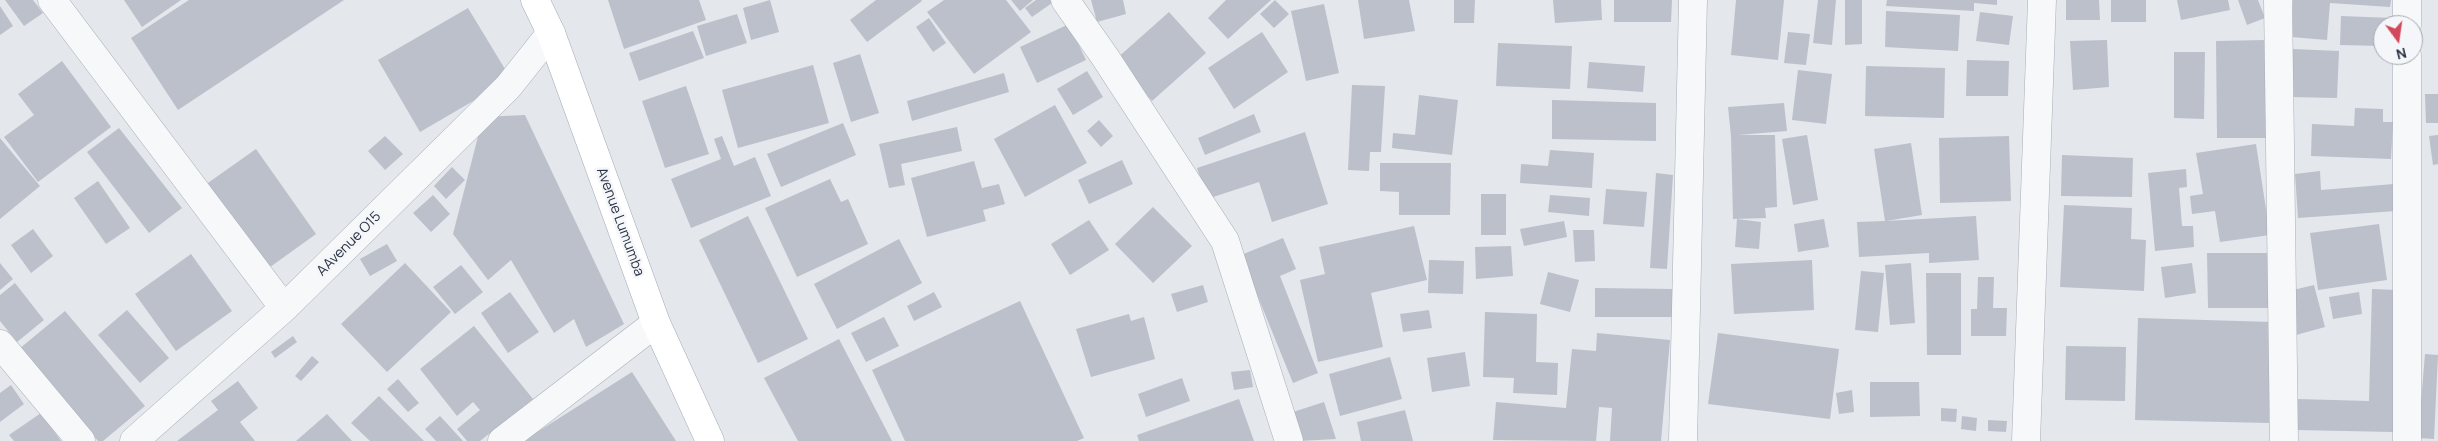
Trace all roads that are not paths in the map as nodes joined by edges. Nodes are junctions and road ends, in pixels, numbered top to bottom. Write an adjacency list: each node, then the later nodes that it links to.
1 (52, 0): 11 (street)
2 (535, 0): 9 (main road, Avenue Lumumba)
3 (1065, 0): 18 (street)
4 (1693, 0): 19 (street)
5 (2042, 0): 20 (street)
6 (2278, 0): 21 (street)
7 (2407, 0): 8 (street)
8 (2407, 15)
9 (551, 33): 11 (street, AAvenue O15); 12 (main road, Avenue Lumumba)
10 (2407, 65): 22 (street)
11 (284, 308): 15 (street, AAvenue O15)
12 (656, 323): 16 (street); 17 (main road, Avenue Lumumba)
13 (0, 344): 14 (street)
14 (81, 441)
15 (134, 441)
16 (502, 441)
17 (710, 441)
18 (1289, 441)
19 (1683, 441)
20 (2026, 441)
21 (2284, 441)
22 (2407, 441)

